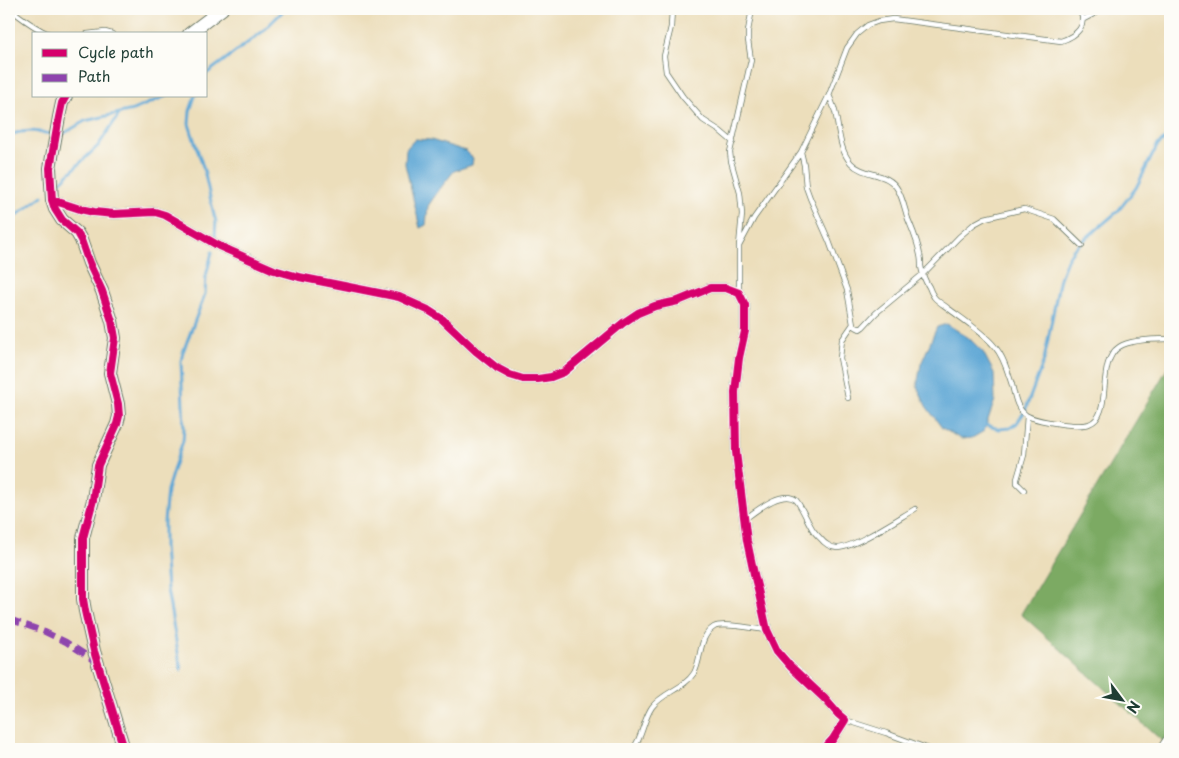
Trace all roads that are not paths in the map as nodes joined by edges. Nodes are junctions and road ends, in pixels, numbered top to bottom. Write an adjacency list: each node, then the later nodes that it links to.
1 (10, 9): 8 (lane)
2 (222, 9): 9 (street)
3 (672, 9): 12 (lane)
4 (752, 9): 12 (lane)
5 (1078, 9): 7 (lane)
6 (1103, 9): 7 (lane)
7 (1082, 20): 10 (lane)
8 (44, 32)
9 (192, 32)
10 (830, 95): 13 (lane); 17 (lane)
11 (62, 98): 14 (street)
12 (733, 142): 15 (lane)
13 (800, 152): 15 (lane); 19 (lane)
14 (52, 200): 18 (street); 29 (street)
15 (739, 246): 18 (lane)
16 (1082, 246): 17 (lane)
17 (923, 274): 19 (lane); 22 (lane)
18 (739, 293): 25 (street)
19 (854, 324): 21 (lane)
20 (1170, 339): 22 (lane)
21 (848, 398)
22 (1027, 416): 23 (lane)
23 (1024, 490)
24 (916, 509): 25 (lane)
25 (745, 519): 26 (street)
26 (767, 630): 27 (street); 30 (lane)
27 (845, 720): 31 (street); 32 (lane)
28 (1170, 732): 33 (lane)
29 (124, 749)
30 (633, 749)
31 (824, 749)
32 (929, 749)
33 (1159, 749)

